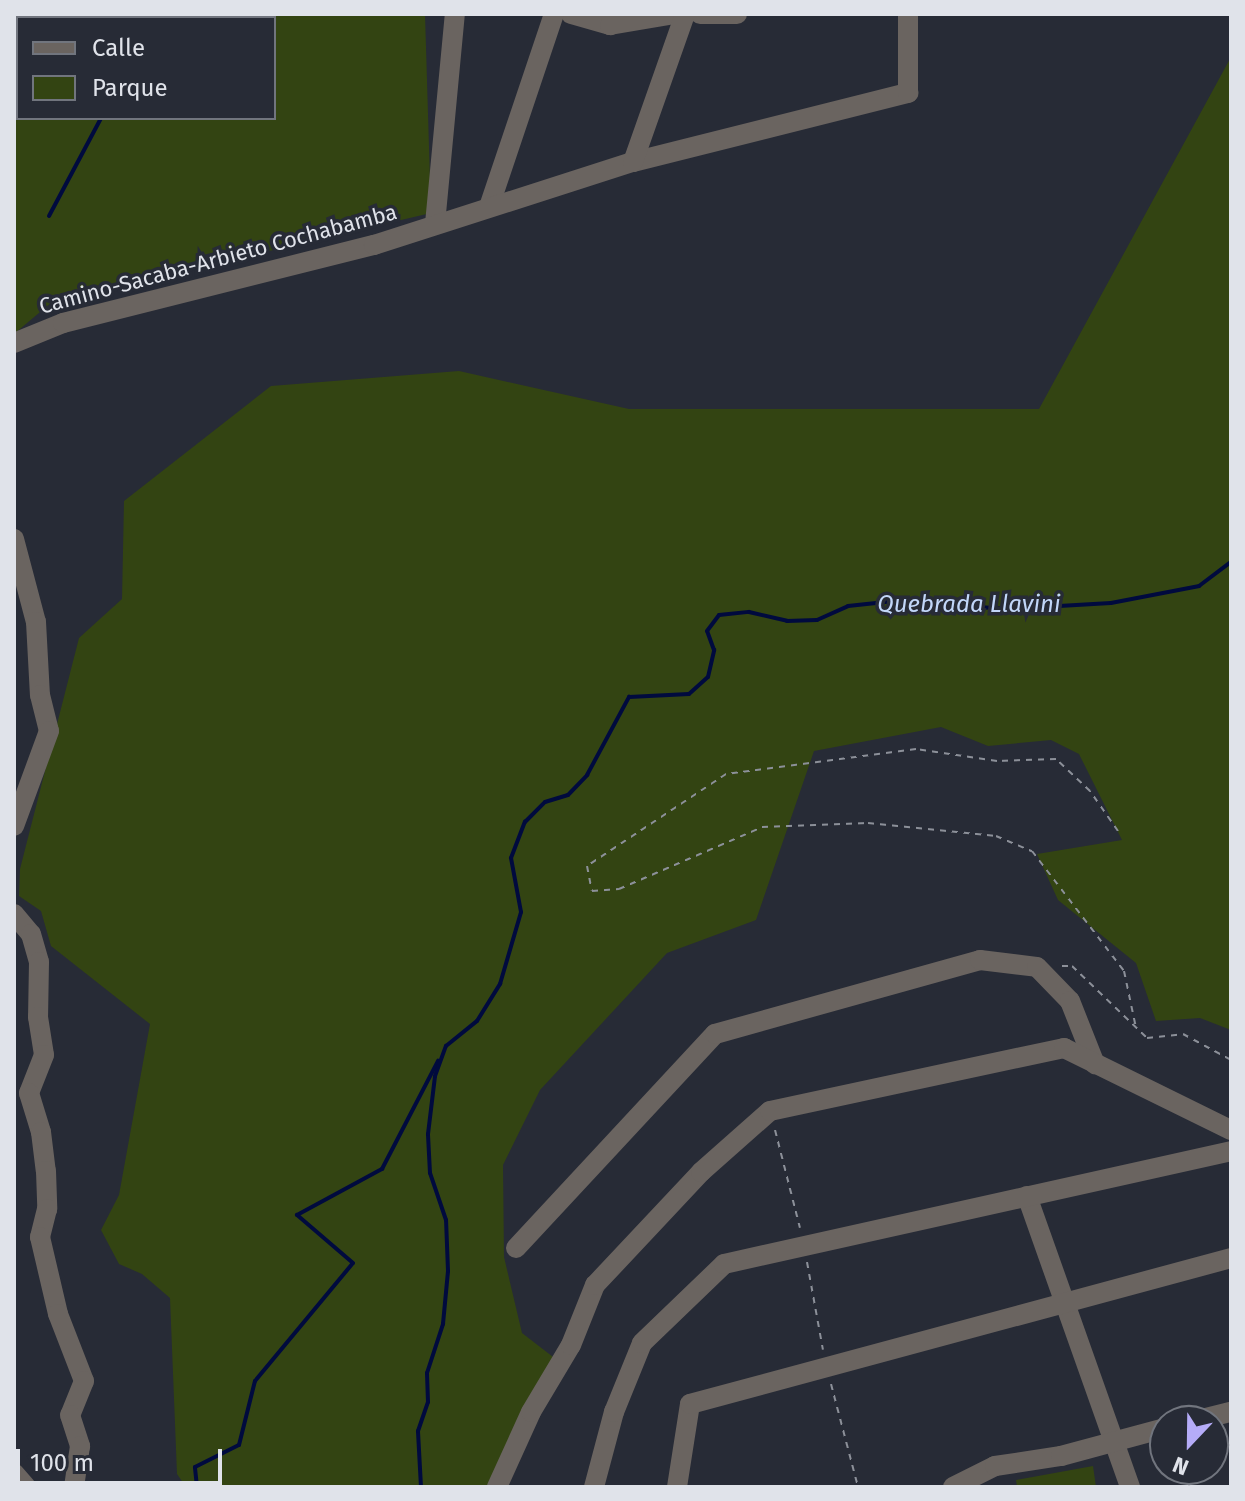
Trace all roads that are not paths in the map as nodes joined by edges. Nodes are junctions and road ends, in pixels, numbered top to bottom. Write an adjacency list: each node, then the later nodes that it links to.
1 (455, 14): 11 (street)
2 (554, 14): 10 (street)
3 (571, 14): 4 (street)
4 (675, 14)
5 (685, 14): 9 (street)
6 (700, 14): 7 (street)
7 (737, 14)
8 (908, 14): 9 (street, Camino-Sacaba-Arbieto Cochabamba)
9 (633, 162): 10 (street, Camino-Sacaba-Arbieto Cochabamba)
10 (489, 207): 11 (street, Camino-Sacaba-Arbieto Cochabamba)
11 (435, 224): 12 (street, Camino-Sacaba-Arbieto Cochabamba)
12 (14, 343)
13 (14, 539): 14 (street)
14 (14, 826)
15 (14, 914): 27 (street)
16 (1095, 1064): 17 (street); 20 (street); 28 (street)
17 (1231, 1130)
18 (1231, 1151): 19 (street)
19 (1027, 1196): 22 (street); 29 (street)
20 (516, 1248)
21 (1231, 1258): 22 (street)
22 (1064, 1302): 24 (street); 30 (street)
23 (1149, 1431): 24 (street)
24 (1113, 1439): 31 (street); 32 (street)
25 (14, 1473): 26 (street)
26 (26, 1487)
27 (74, 1487)
28 (497, 1487)
29 (594, 1487)
30 (677, 1487)
31 (953, 1487)
32 (1130, 1487)

